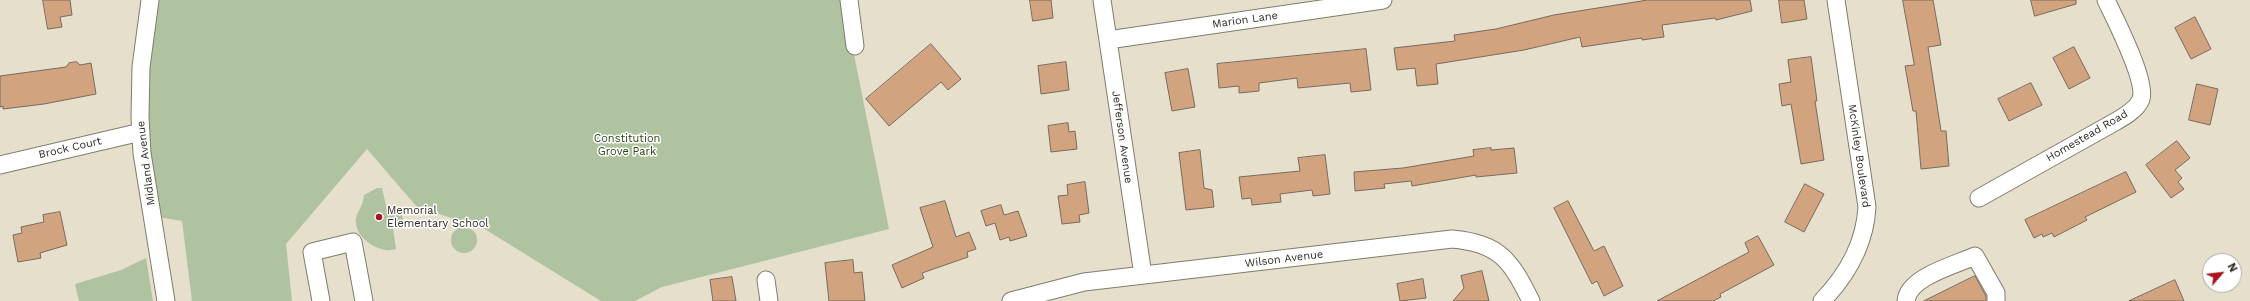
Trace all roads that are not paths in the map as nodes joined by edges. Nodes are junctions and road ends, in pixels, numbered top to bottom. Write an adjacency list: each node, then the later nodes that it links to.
1 (150, 0): 9 (street, Midland Avenue)
2 (849, 0): 8 (street)
3 (1102, 0): 7 (street, Jefferson Avenue)
4 (1383, 0): 7 (street, Marion Lane)
5 (1836, 0): 20 (street, McKinley Boulevard)
6 (2106, 0): 11 (street, Homestead Road)
7 (1108, 40): 12 (street, Jefferson Avenue)
8 (855, 46)
9 (141, 132): 10 (street, Brock Court); 15 (street, Midland Avenue)
10 (0, 165)
11 (1978, 198)
12 (1143, 275): 18 (street, Wilson Avenue); 19 (street, Wilson Avenue)
13 (766, 280): 17 (street)
14 (361, 300): 16 (street)
15 (166, 301)
16 (321, 301)
17 (769, 301)
18 (1011, 301)
19 (1532, 301)
20 (1822, 301)
21 (1906, 301): 22 (street)
22 (1996, 301)

